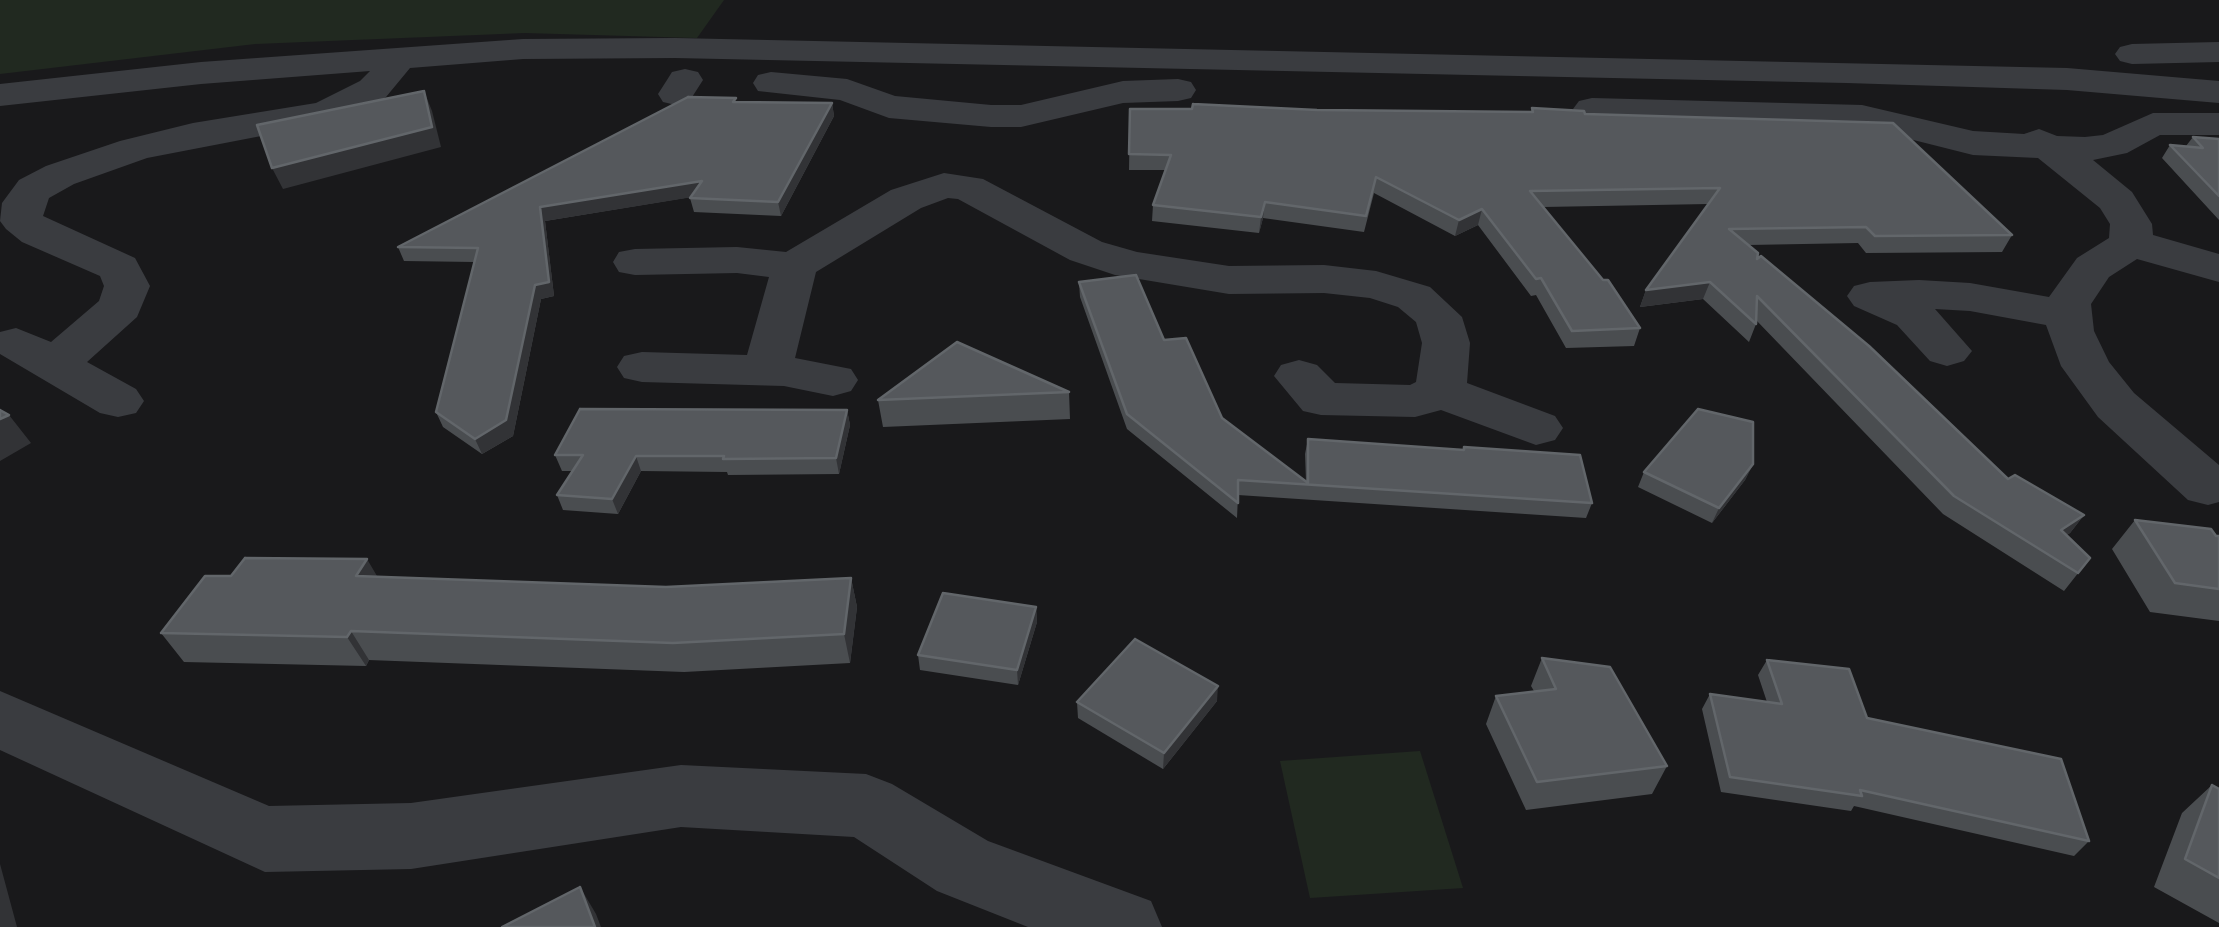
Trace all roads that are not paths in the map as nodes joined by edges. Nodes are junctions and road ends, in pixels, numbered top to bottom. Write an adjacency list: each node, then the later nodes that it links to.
1 (2219, 52): 6 (street)
2 (986, 56): 3 (street); 4 (street); 13 (street)
3 (399, 59): 8 (street); 25 (street)
4 (1960, 76): 6 (street); 12 (street)
5 (604, 77): 13 (street)
6 (2067, 80): 7 (street)
7 (2219, 92)
8 (0, 96)
9 (1324, 96): 13 (street)
10 (1592, 108): 12 (street)
11 (2219, 124): 12 (street)
12 (2048, 148): 14 (street)
13 (967, 151): 16 (street); 24 (street)
14 (2131, 243): 17 (street); 18 (street)
15 (636, 264): 16 (street)
16 (795, 267): 21 (street)
17 (2219, 268)
18 (2068, 315): 19 (street); 27 (street)
19 (1947, 350)
20 (642, 364): 21 (street)
21 (767, 371): 23 (street)
22 (1298, 376): 24 (street)
23 (832, 380)
24 (1441, 391): 26 (street)
25 (118, 402)
26 (1536, 428)
27 (2195, 485)
28 (0, 719): 29 (street)
29 (1123, 927)

